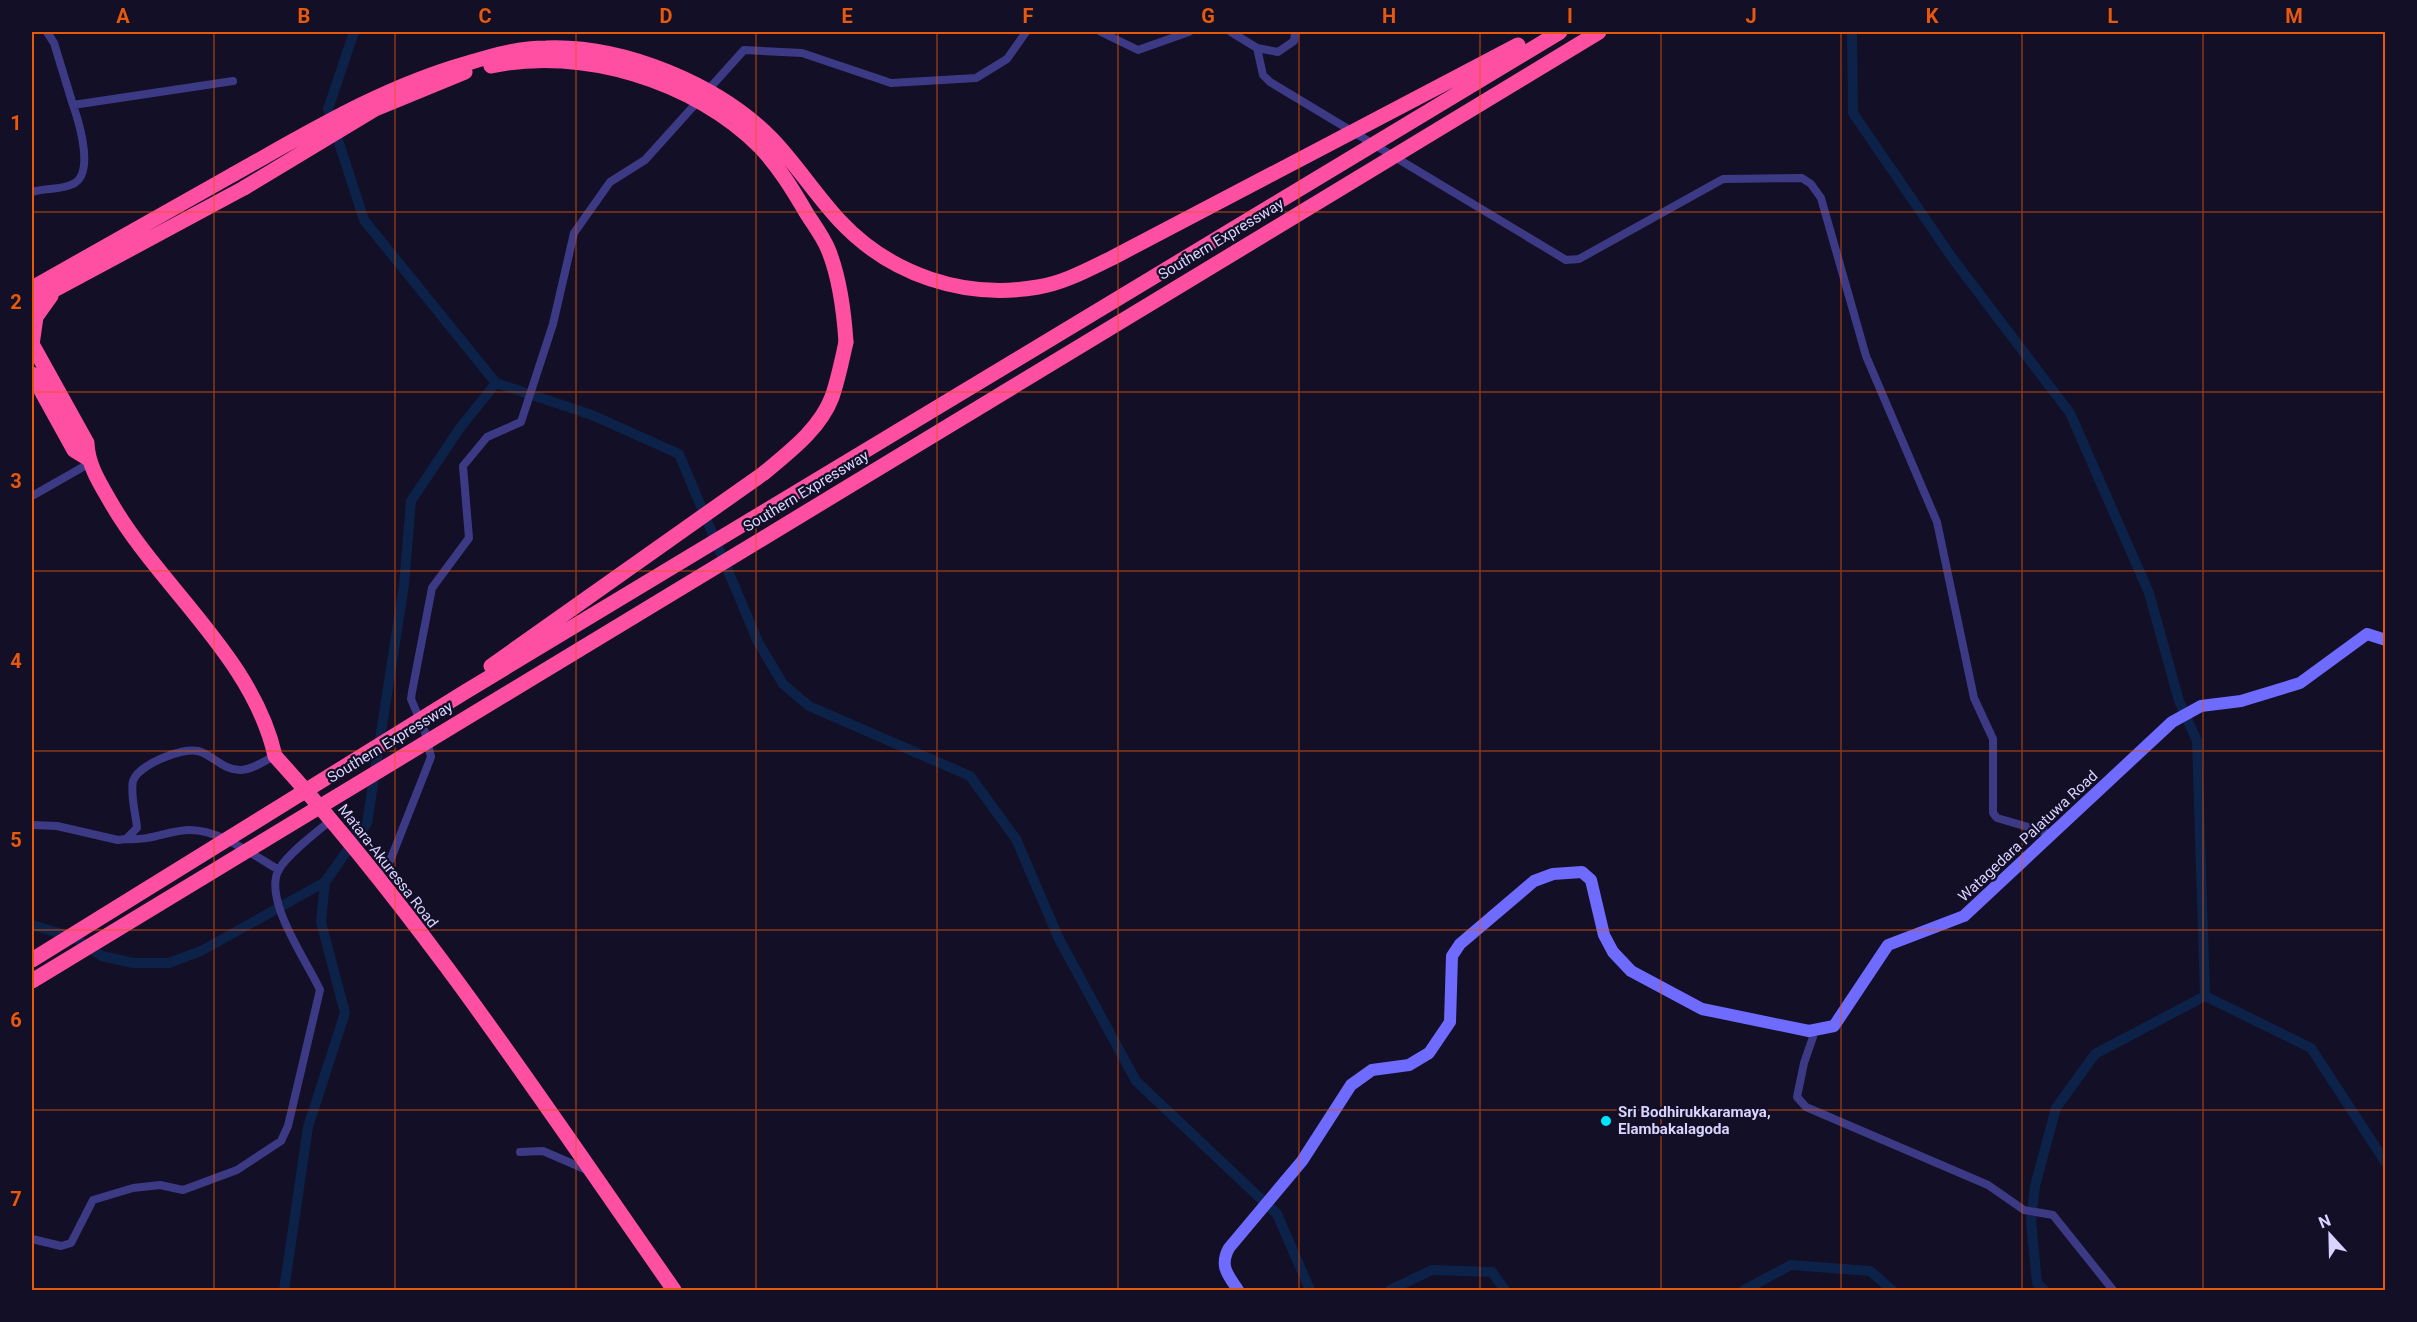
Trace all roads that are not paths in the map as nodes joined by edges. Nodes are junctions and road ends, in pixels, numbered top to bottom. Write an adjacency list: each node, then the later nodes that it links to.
1 (47, 32): 12 (street)
2 (1026, 32): 28 (street)
3 (1101, 32): 4 (street)
4 (1189, 32)
5 (1231, 32): 10 (street)
6 (1295, 32): 10 (street)
7 (1544, 32): 14 (highway, bridge)
8 (1560, 32): 21 (highway, Southern Expressway, bridge)
9 (1599, 32): 30 (highway, Southern Expressway, bridge)
10 (1257, 48): 25 (street)
11 (233, 81): 12 (street)
12 (73, 105): 13 (street)
13 (32, 192)
14 (41, 285): 15 (highway); 16 (highway); 21 (highway, bridge)
15 (32, 302)
16 (32, 344): 18 (highway, Matara-Akuressa Road)
17 (32, 374): 18 (highway, Matara-Akuressa Road)
18 (88, 461): 19 (street); 22 (highway, Matara-Akuressa Road)
19 (32, 496)
20 (2385, 640): 25 (street, Watagedara Palatuwa Road)
21 (391, 738): 29 (highway, Southern Expressway, bridge)
22 (275, 756): 24 (highway, Matara-Akuressa Road); 26 (street)
23 (32, 825): 26 (street)
24 (334, 826): 27 (street); 28 (highway, Matara-Akuressa Road)
25 (2052, 834): 31 (street, Watagedara Palatuwa Road)
26 (126, 838): 27 (street)
27 (279, 870): 34 (street)
28 (373, 872): 33 (highway, Matara-Akuressa Road)
29 (32, 960)
30 (32, 981)
31 (1809, 1031): 36 (street, Watagedara Palatuwa Road); 37 (street)
32 (520, 1152): 33 (street)
33 (591, 1171): 35 (highway, Matara-Akuressa Road)
34 (32, 1239)
35 (674, 1290)
36 (1238, 1290)
37 (2113, 1290)

